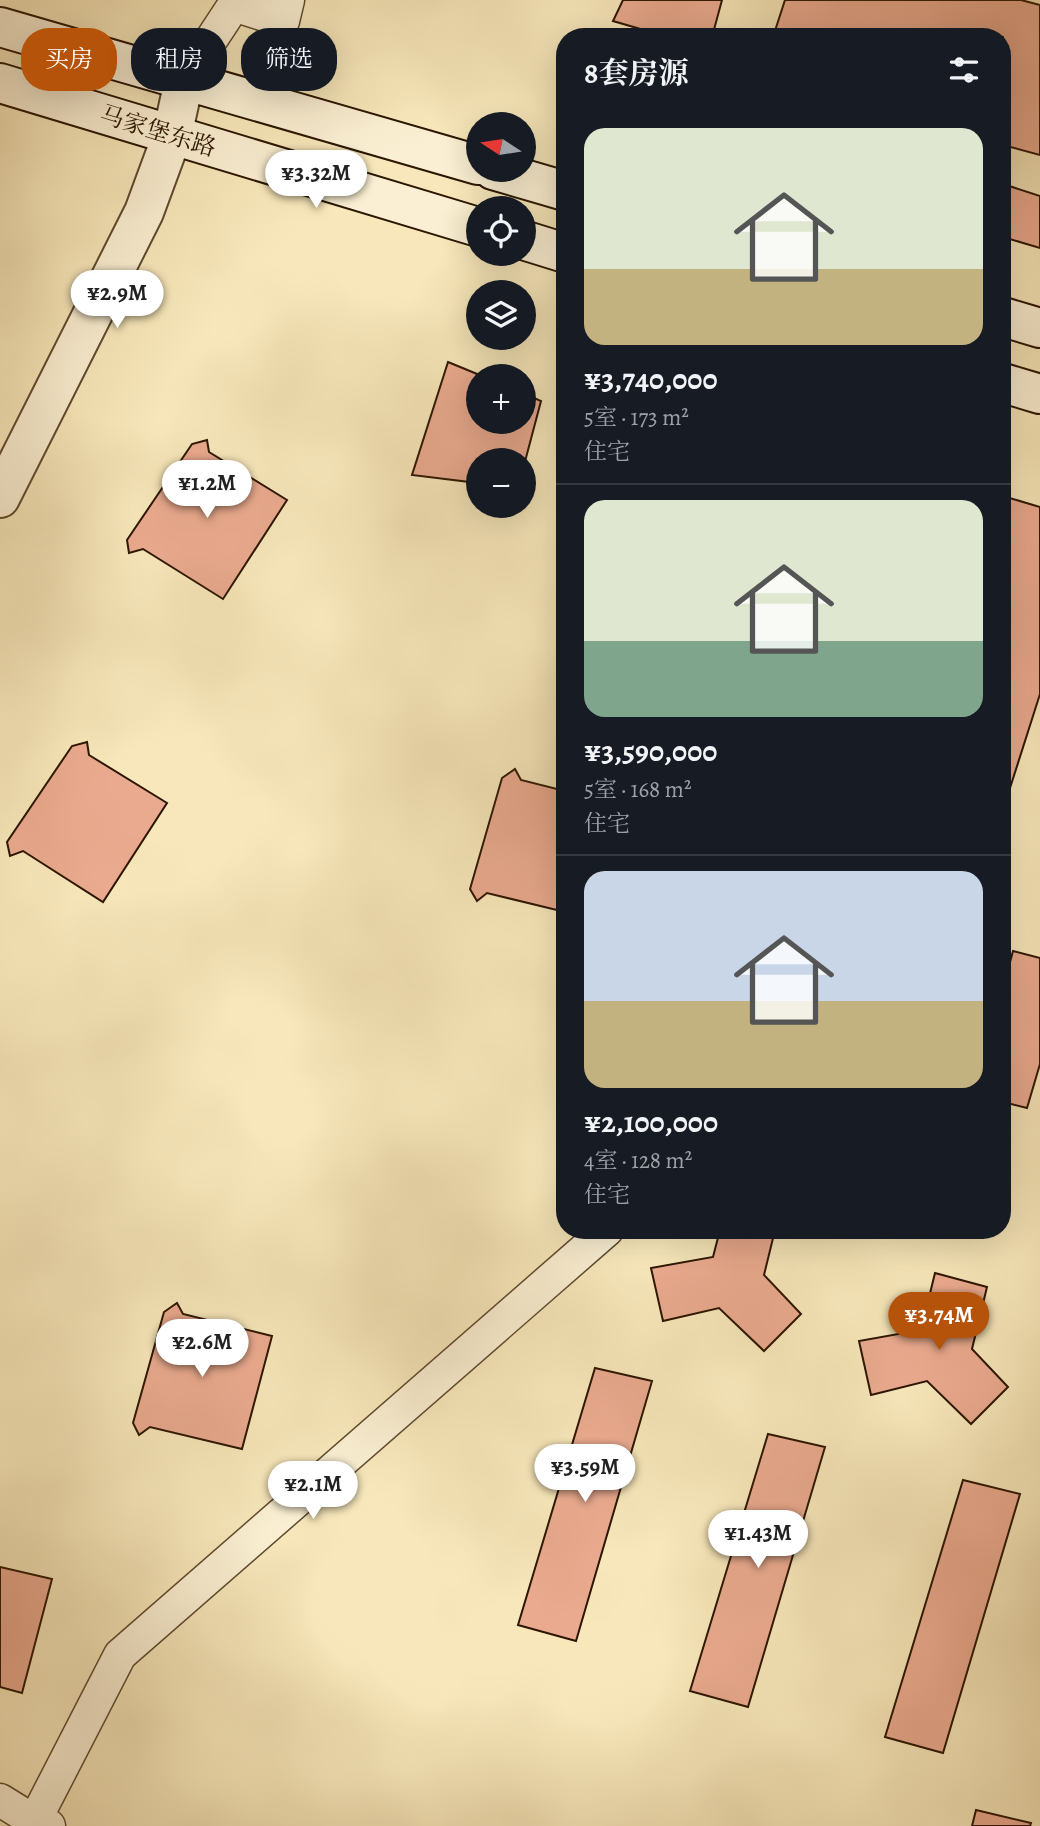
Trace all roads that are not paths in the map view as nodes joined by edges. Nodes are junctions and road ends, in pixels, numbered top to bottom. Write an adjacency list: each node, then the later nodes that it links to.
1 (288, 0): 2 (street)
2 (235, 2): 4 (street)
3 (0, 27): 5 (main road)
4 (218, 28)
5 (131, 65)
6 (0, 83): 9 (main road, 马家堡东路)
7 (182, 91): 9 (main road)
8 (222, 91): 10 (main road)
9 (172, 136): 13 (main road, 马家堡东路); 20 (main road)
10 (466, 162)
11 (534, 182): 12 (main road)
12 (556, 188)
13 (466, 223)
14 (536, 244): 15 (main road)
15 (556, 250)
16 (1011, 319): 17 (main road)
17 (1040, 328)
18 (1011, 385): 19 (main road)
19 (1040, 394)
20 (0, 498)
21 (597, 1239): 23 (street)
22 (0, 1800): 23 (street)
23 (38, 1824)

